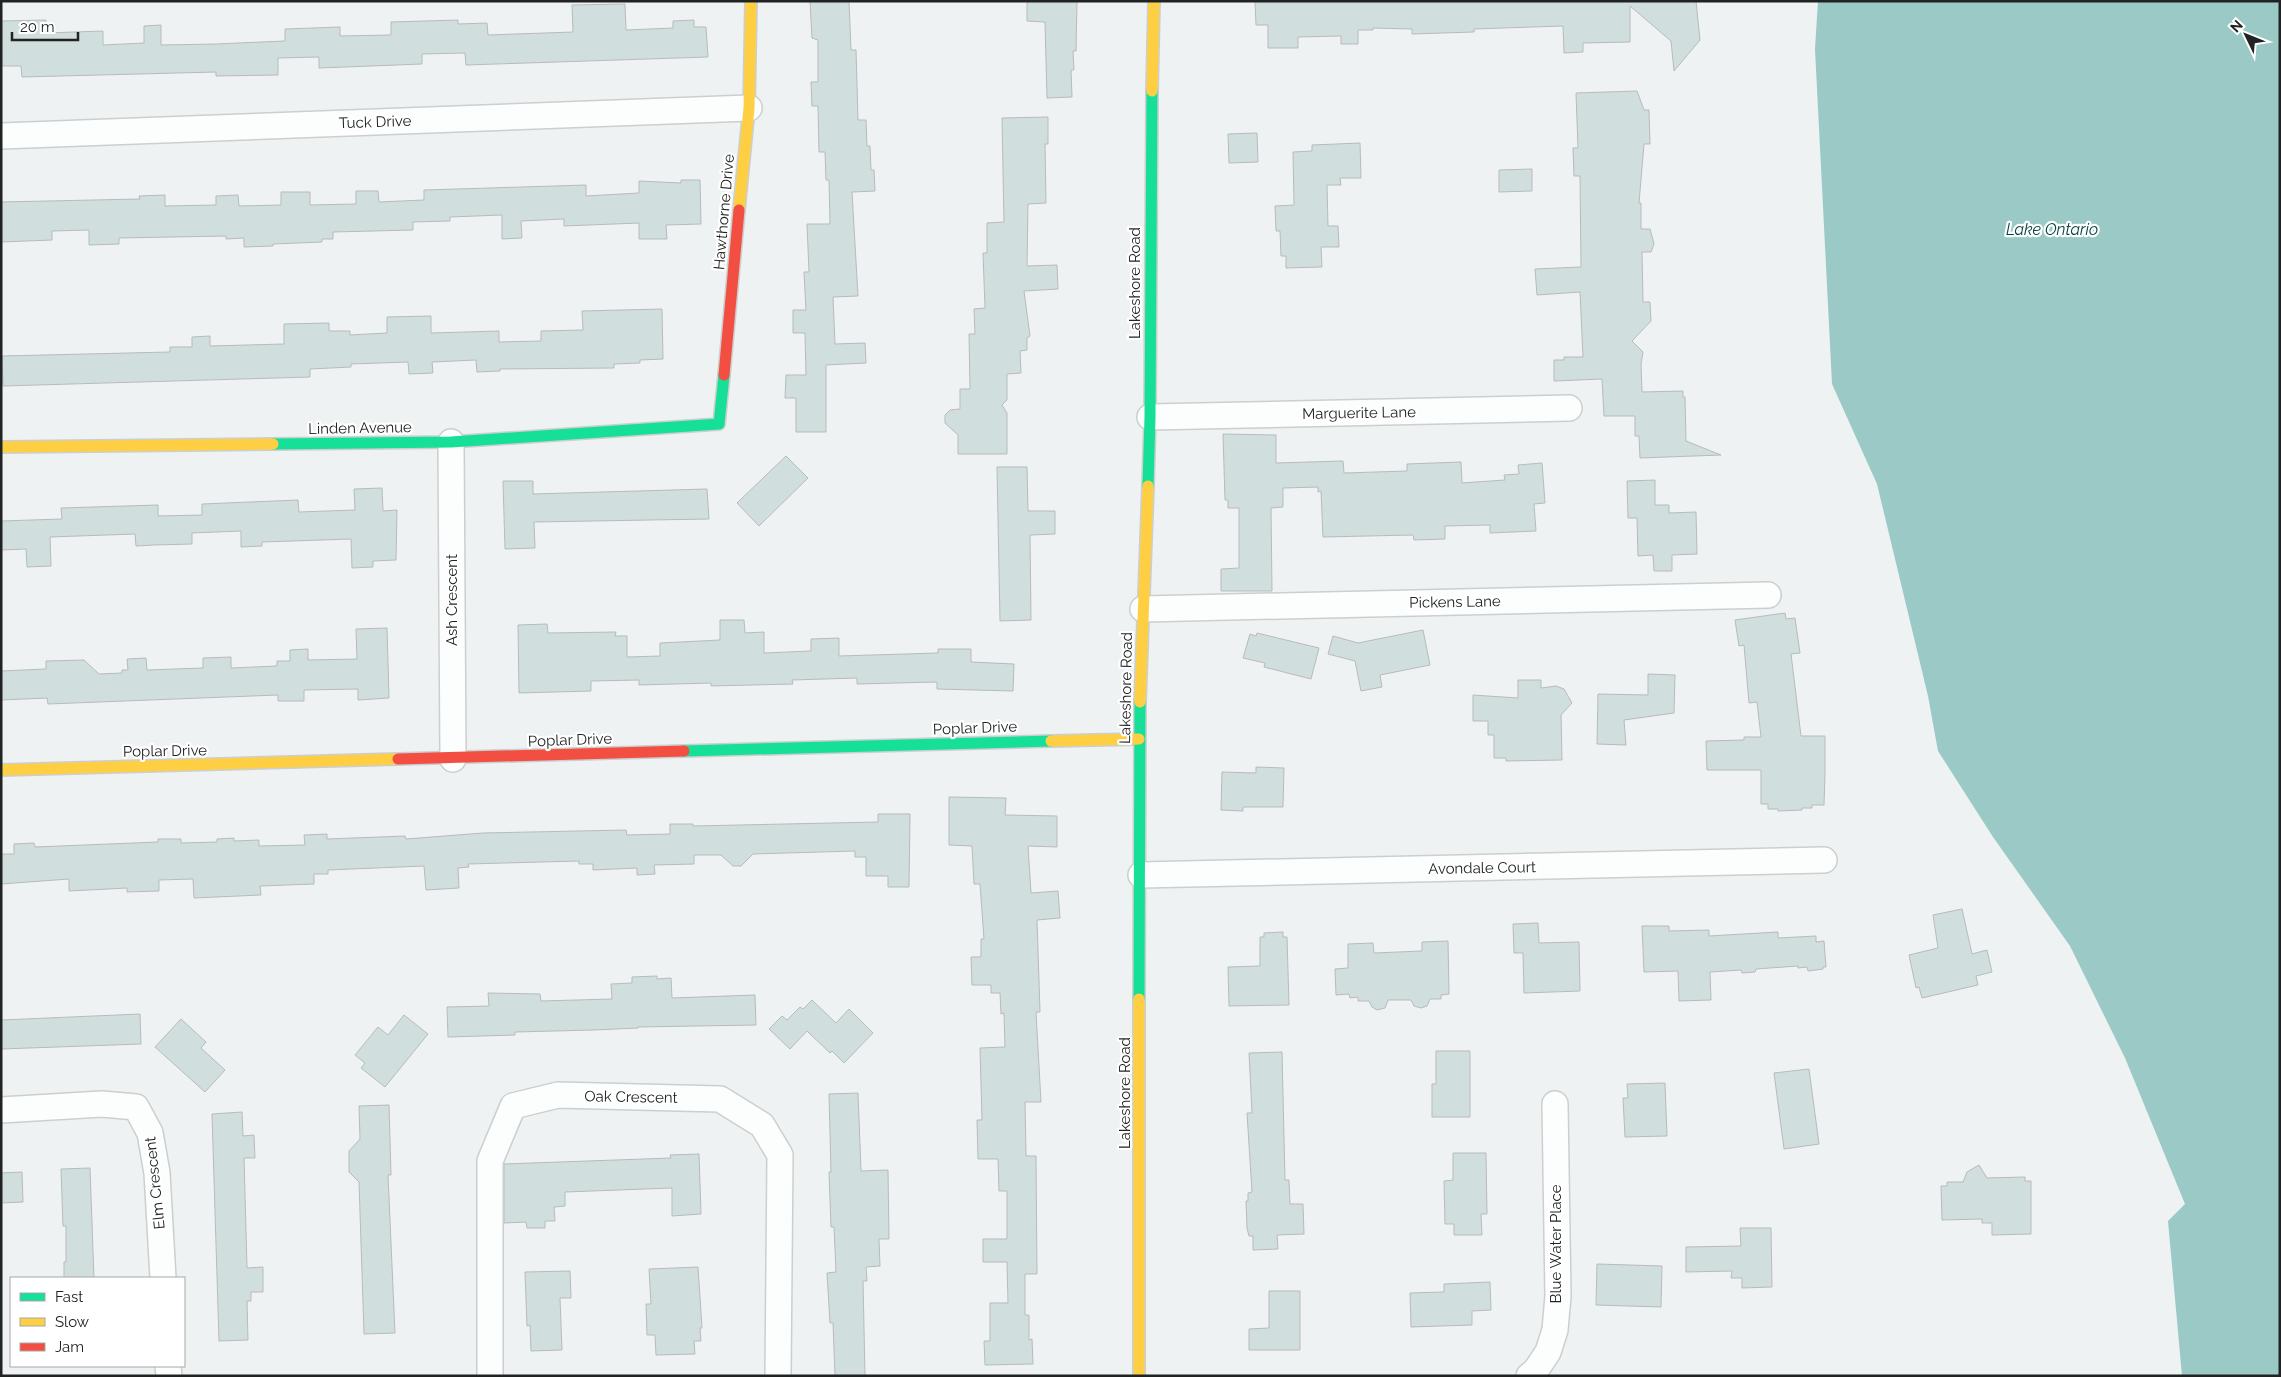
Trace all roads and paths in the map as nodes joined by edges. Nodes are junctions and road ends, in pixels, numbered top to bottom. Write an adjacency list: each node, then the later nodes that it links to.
1 (751, 1): 3 (street, Hawthorne Drive)
2 (1154, 1): 6 (street, Lakeshore Road)
3 (749, 108): 4 (street, Tuck Drive); 7 (street, Hawthorne Drive)
4 (1, 136)
5 (1569, 408): 6 (street, Marguerite Lane)
6 (1150, 417): 11 (street, Lakeshore Road)
7 (719, 424): 8 (street, Linden Avenue)
8 (451, 442): 9 (street, Linden Avenue); 13 (street, Ash Crescent)
9 (1, 447)
10 (1768, 595): 11 (street, Pickens Lane)
11 (1143, 609): 12 (street, Lakeshore Road)
12 (1139, 738): 13 (street, Poplar Drive); 16 (street, Lakeshore Road)
13 (454, 758): 14 (street, Poplar Drive)
14 (1, 770)
15 (1824, 860): 16 (street, Avondale Court)
16 (1140, 875): 22 (street, Lakeshore Road)
17 (1555, 1104): 23 (street, Blue Water Place)
18 (1, 1110): 19 (street, Elm Crescent)
19 (163, 1277)
20 (490, 1376): 21 (street, Oak Crescent)
21 (778, 1376)
22 (1139, 1376)
23 (1529, 1376)

